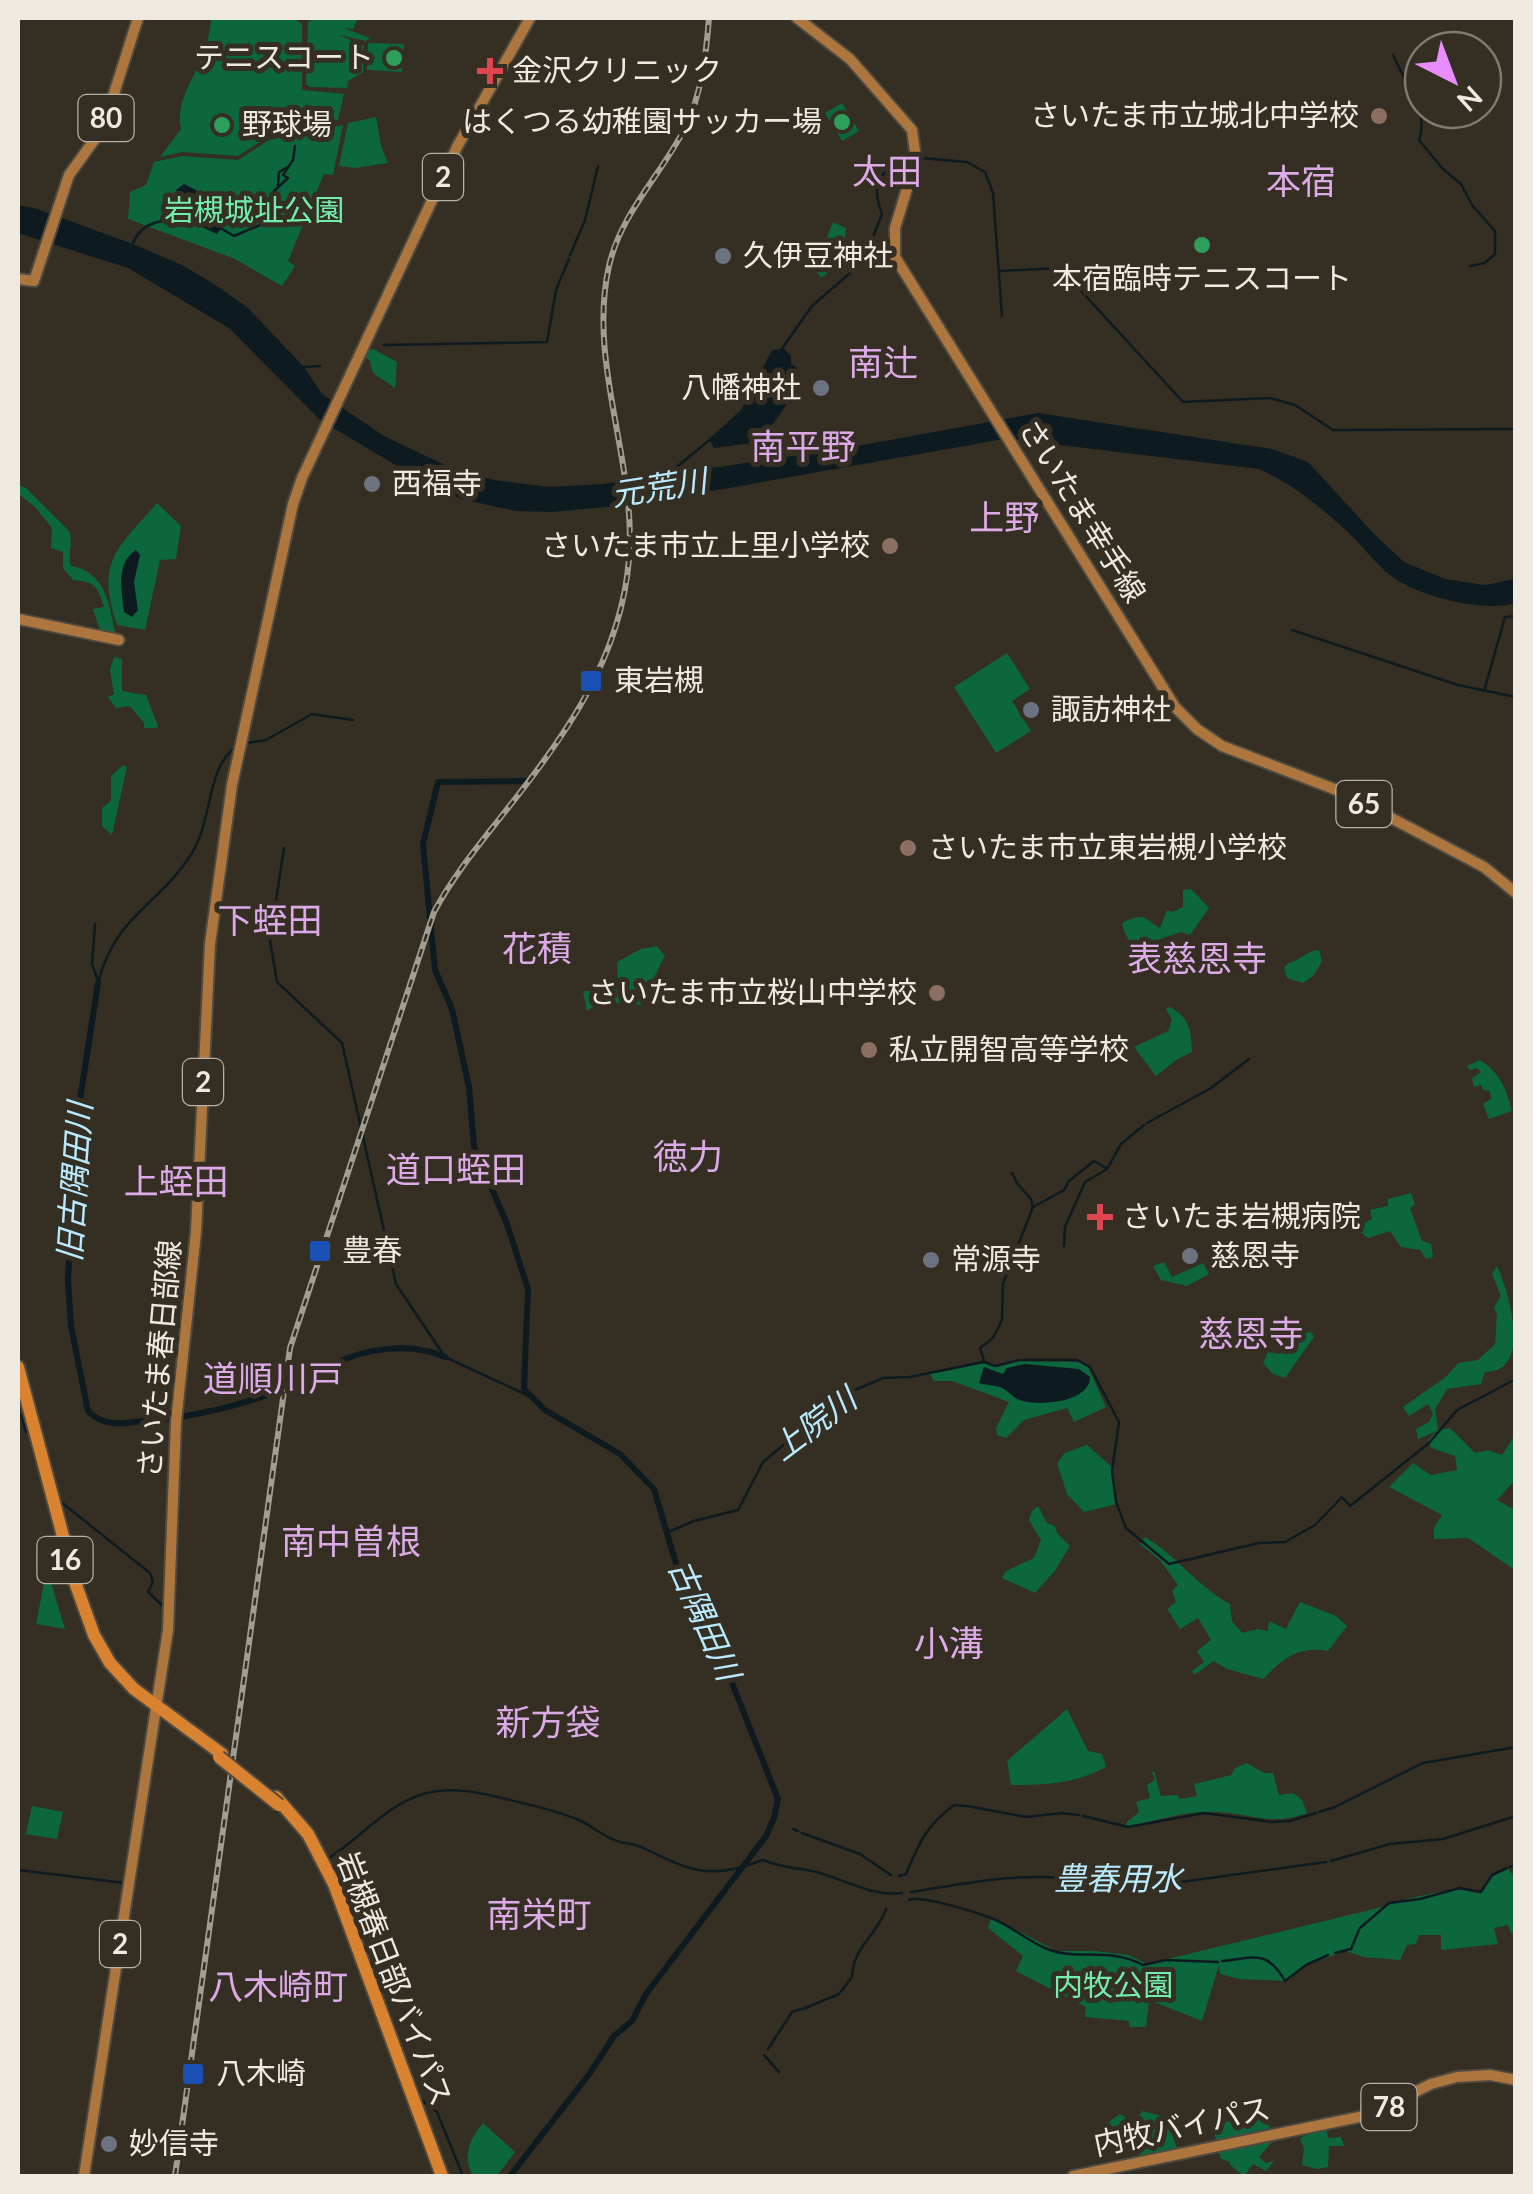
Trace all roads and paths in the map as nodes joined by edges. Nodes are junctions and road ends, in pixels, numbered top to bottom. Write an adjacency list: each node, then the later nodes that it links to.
1 (138, 18): 4 (main road, 80)
2 (530, 18): 10 (main road, さいたま春日部線 / 2)
3 (797, 18): 7 (main road, さいたま幸手線 / 65)
4 (18, 279)
5 (18, 619): 6 (main road)
6 (118, 640)
7 (1516, 893)
8 (18, 1367): 10 (highway, 岩槻春日部バイパス / 16)
9 (18, 1385): 10 (highway, 岩槻春日部バイパス / 16)
10 (156, 1709): 12 (main road, さいたま春日部線 / 2); 13 (highway, 岩槻春日部バイパス / 16, bridge)
11 (1516, 2080): 14 (main road, 内牧バイパス / 78)
12 (84, 2176)
13 (440, 2176)
14 (1073, 2176)

